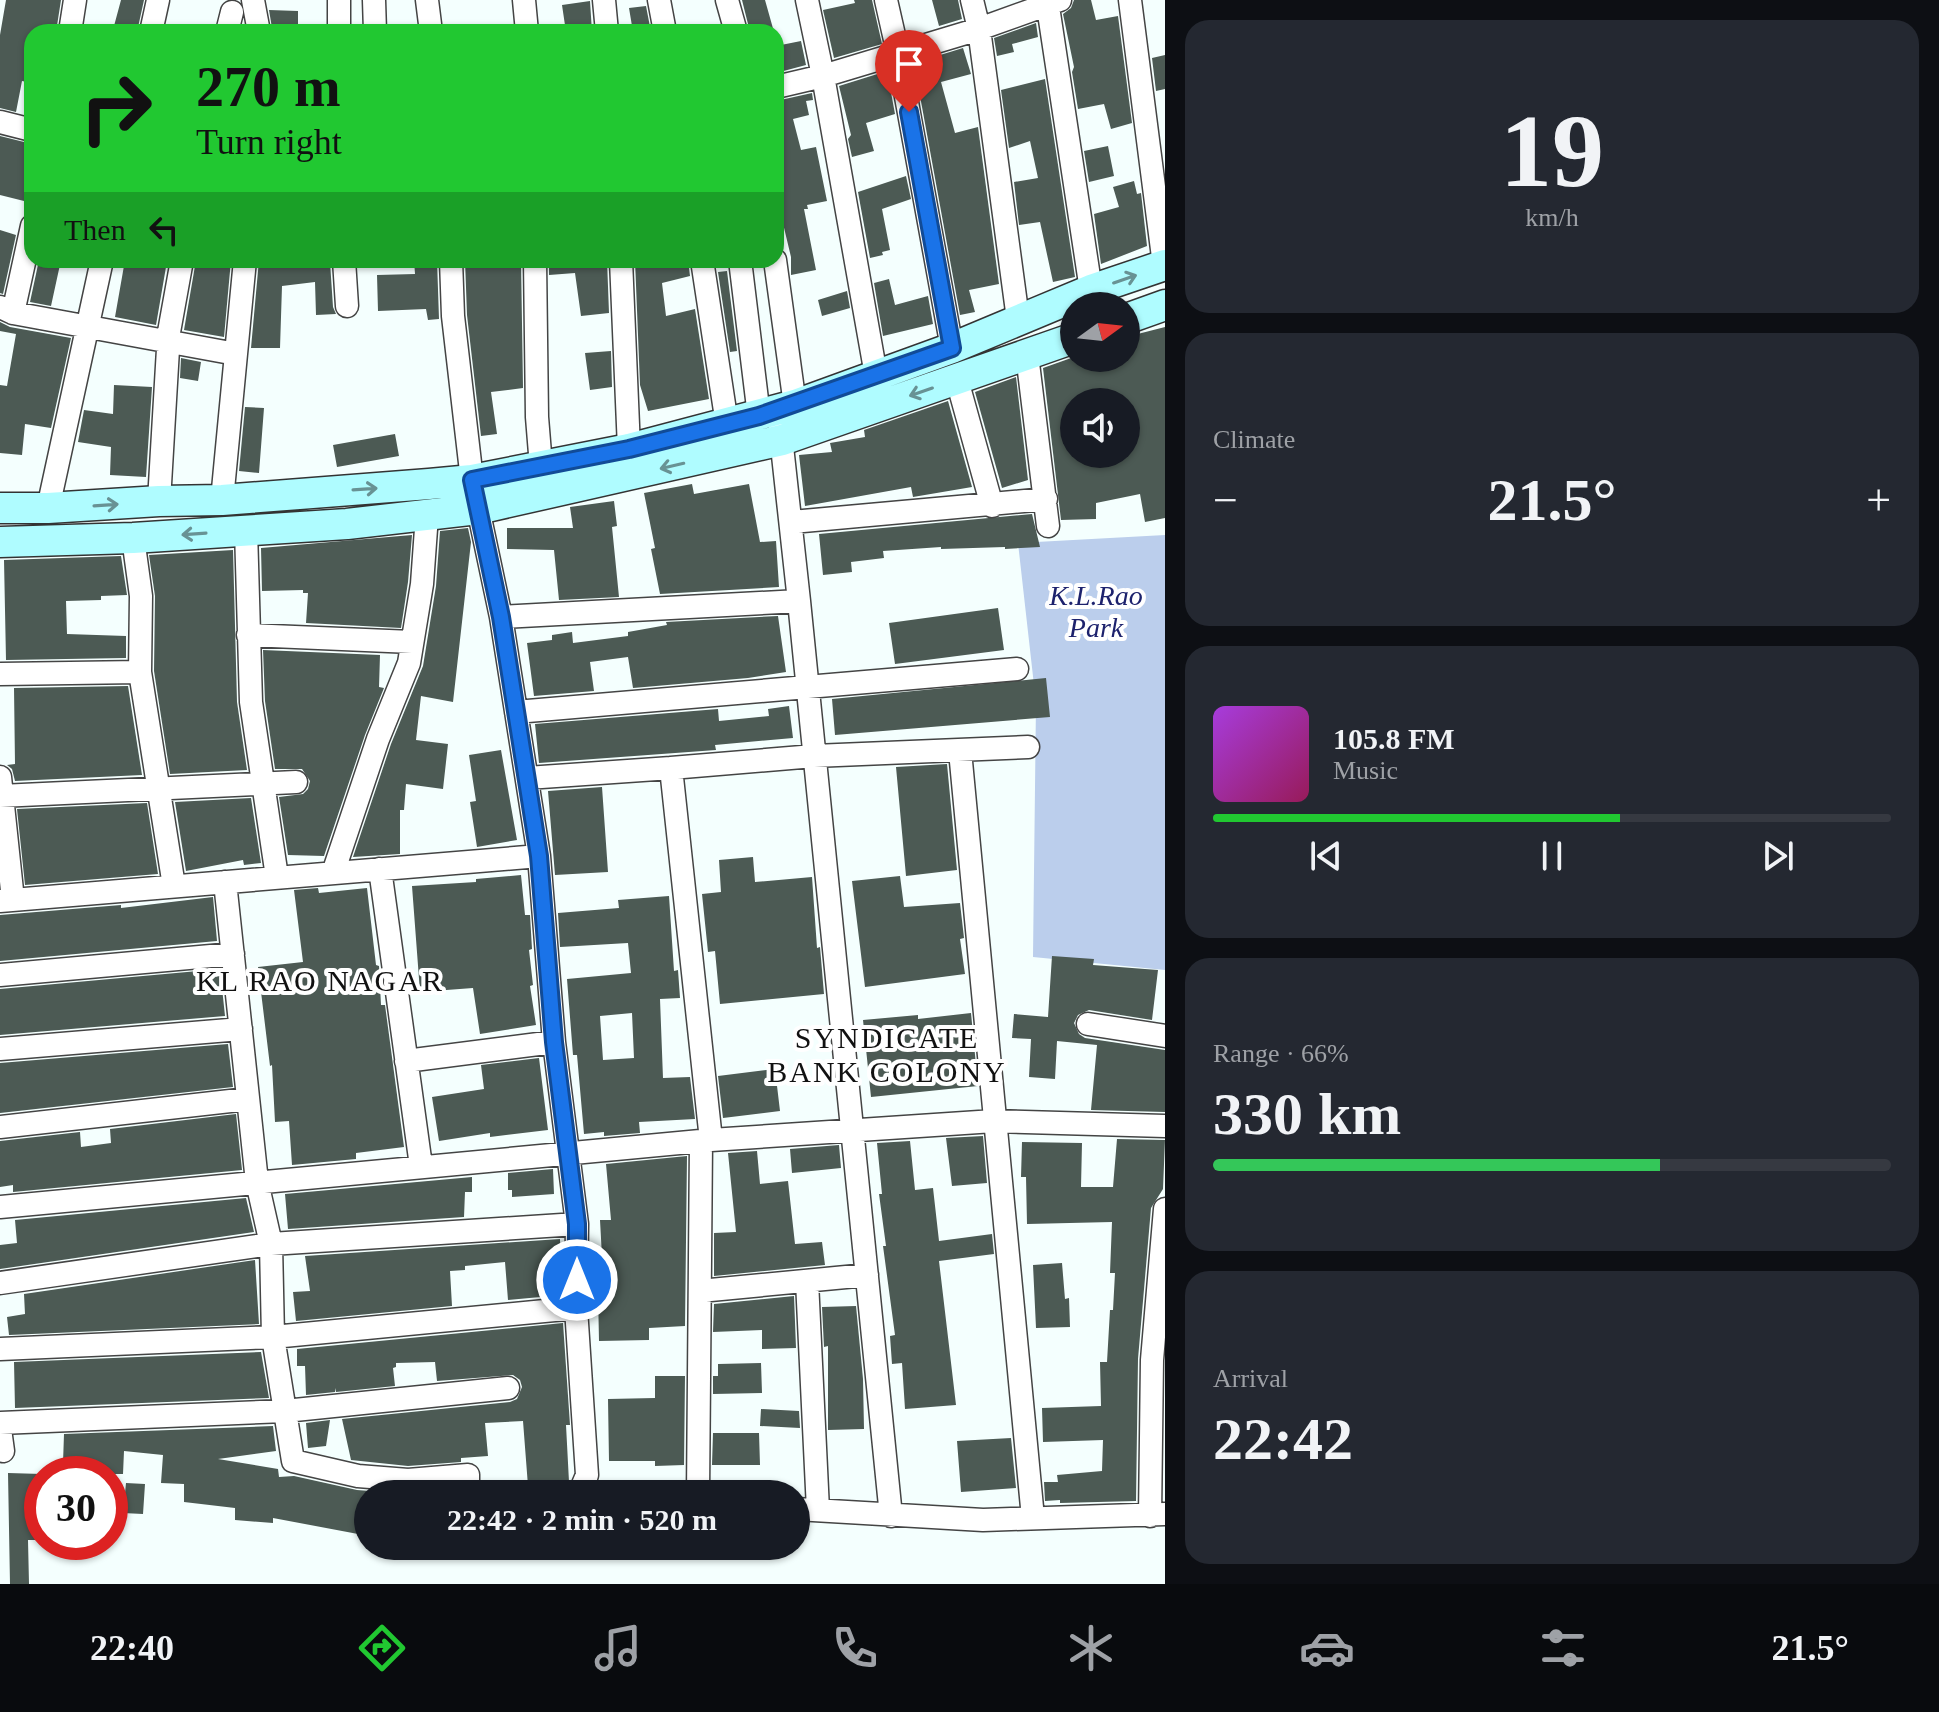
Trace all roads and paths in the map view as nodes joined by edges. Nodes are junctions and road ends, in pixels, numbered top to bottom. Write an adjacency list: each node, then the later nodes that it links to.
1 (75, 0): 16 (street)
2 (158, 0): 17 (street)
3 (253, 0): 18 (street)
4 (339, 0): 19 (street)
5 (374, 0): 20 (street)
6 (427, 0): 21 (street)
7 (524, 0): 22 (street)
8 (604, 0): 23 (street)
9 (659, 0): 24 (street)
10 (727, 0): 25 (street)
11 (807, 0): 28 (street)
12 (886, 0): 27 (street)
13 (972, 0): 26 (street)
14 (1130, 0): 33 (street)
15 (1052, 2): 26 (street); 44 (street)
16 (71, 24)
17 (153, 24)
18 (258, 24)
19 (339, 24)
20 (375, 24)
21 (430, 24)
22 (526, 24)
23 (606, 24)
24 (664, 24)
25 (734, 24)
26 (979, 29): 27 (street); 49 (street)
27 (898, 53): 28 (street); 53 (street)
28 (823, 76): 29 (street); 56 (street)
29 (784, 85)
30 (0, 122): 31 (street)
31 (24, 128)
32 (24, 252): 47 (street)
33 (1165, 265): 44 (street, one-way to 33)
34 (100, 268): 50 (street)
35 (181, 268): 51 (street)
36 (244, 268): 54 (street)
37 (345, 268): 46 (street)
38 (451, 268): 62 (street)
39 (535, 268): 61 (street)
40 (621, 268): 60 (street)
41 (703, 268): 59 (street)
42 (742, 268): 58 (street)
43 (775, 268): 58 (street)
44 (1091, 290): 49 (street)
45 (1165, 305): 48 (street)
46 (347, 306)
47 (6, 310): 50 (street)
48 (1140, 314)
49 (1018, 319): 53 (street)
50 (88, 326): 51 (street); 68 (street)
51 (169, 341): 54 (street); 65 (street)
52 (1060, 343): 55 (street)
53 (952, 348): 56 (street)
54 (236, 354): 64 (street)
55 (1027, 355): 57 (street); 63 (street)
56 (876, 375): 58 (street)
57 (957, 380): 58 (street, one-way to 58); 66 (street)
58 (779, 418): 59 (street); 62 (street, one-way to 62); 70 (street)
59 (727, 424): 60 (street)
60 (629, 449): 61 (street)
61 (541, 466): 62 (street)
62 (475, 495): 64 (street, one-way to 62); 69 (street); 76 (street)
63 (1046, 499): 66 (street); 71 (street)
64 (222, 500): 65 (street)
65 (159, 501): 68 (street, one-way to 65)
66 (992, 506): 70 (street)
67 (0, 508): 68 (street)
68 (48, 508)
69 (427, 515): 72 (street); 78 (street)
70 (792, 522): 75 (street)
71 (1048, 526)
72 (246, 530): 73 (street, one-way to 73); 77 (street)
73 (133, 538): 74 (street); 80 (street)
74 (0, 542)
75 (799, 601): 76 (street); 82 (street)
76 (501, 617): 83 (street)
77 (248, 635): 78 (street); 90 (street)
78 (412, 642): 95 (street)
79 (1017, 669): 82 (street)
80 (140, 672): 81 (street); 92 (street)
81 (0, 674)
82 (807, 687): 83 (street); 86 (street)
83 (516, 712): 88 (street)
84 (1028, 747): 85 (street)
85 (960, 751): 86 (street); 109 (street)
86 (814, 756): 87 (street); 112 (street)
87 (671, 768): 88 (street); 113 (street)
88 (527, 778): 93 (street)
89 (296, 782): 90 (street)
90 (263, 784): 92 (street); 96 (street)
91 (1, 789): 92 (street); 99 (street)
92 (157, 789): 98 (street)
93 (539, 856): 94 (street); 105 (street)
94 (380, 869): 95 (street); 107 (street)
95 (333, 873): 96 (street)
96 (277, 877): 97 (street)
97 (225, 882): 98 (street); 100 (street)
98 (174, 886): 99 (street)
99 (6, 901)
100 (233, 954): 101 (street); 103 (street)
101 (0, 975)
102 (1088, 1024): 104 (street)
103 (241, 1029): 106 (street); 108 (street)
104 (1165, 1036)
105 (554, 1042): 107 (street); 114 (street)
106 (0, 1049)
107 (406, 1061): 115 (street)
108 (248, 1099): 111 (street); 116 (street)
109 (994, 1121): 110 (street); 112 (street); 141 (street)
110 (1165, 1126)
111 (0, 1127)
112 (852, 1131): 113 (street); 121 (street)
113 (706, 1140): 114 (street); 124 (street)
114 (566, 1152): 115 (street); 119 (street)
115 (421, 1166): 116 (street)
116 (257, 1182): 117 (street); 120 (street)
117 (0, 1207)
118 (1165, 1209): 128 (street)
119 (577, 1224): 120 (street); 125 (street)
120 (271, 1244): 123 (street); 126 (street)
121 (867, 1275): 122 (street); 140 (street)
122 (807, 1281): 124 (street); 137 (street)
123 (0, 1283)
124 (700, 1291): 136 (street)
125 (576, 1308): 126 (street); 135 (street)
126 (273, 1337): 127 (street); 130 (street)
127 (0, 1349)
128 (1159, 1360): 139 (street)
129 (508, 1388): 130 (street)
130 (285, 1411): 131 (street); 132 (street)
131 (1, 1434)
132 (408, 1480)
133 (408, 1480): 134 (street)
134 (468, 1480)
135 (585, 1480)
136 (698, 1480)
137 (807, 1480)
138 (810, 1509): 140 (street)
139 (1158, 1515): 141 (street)
140 (891, 1516): 141 (street)
141 (1033, 1518)

